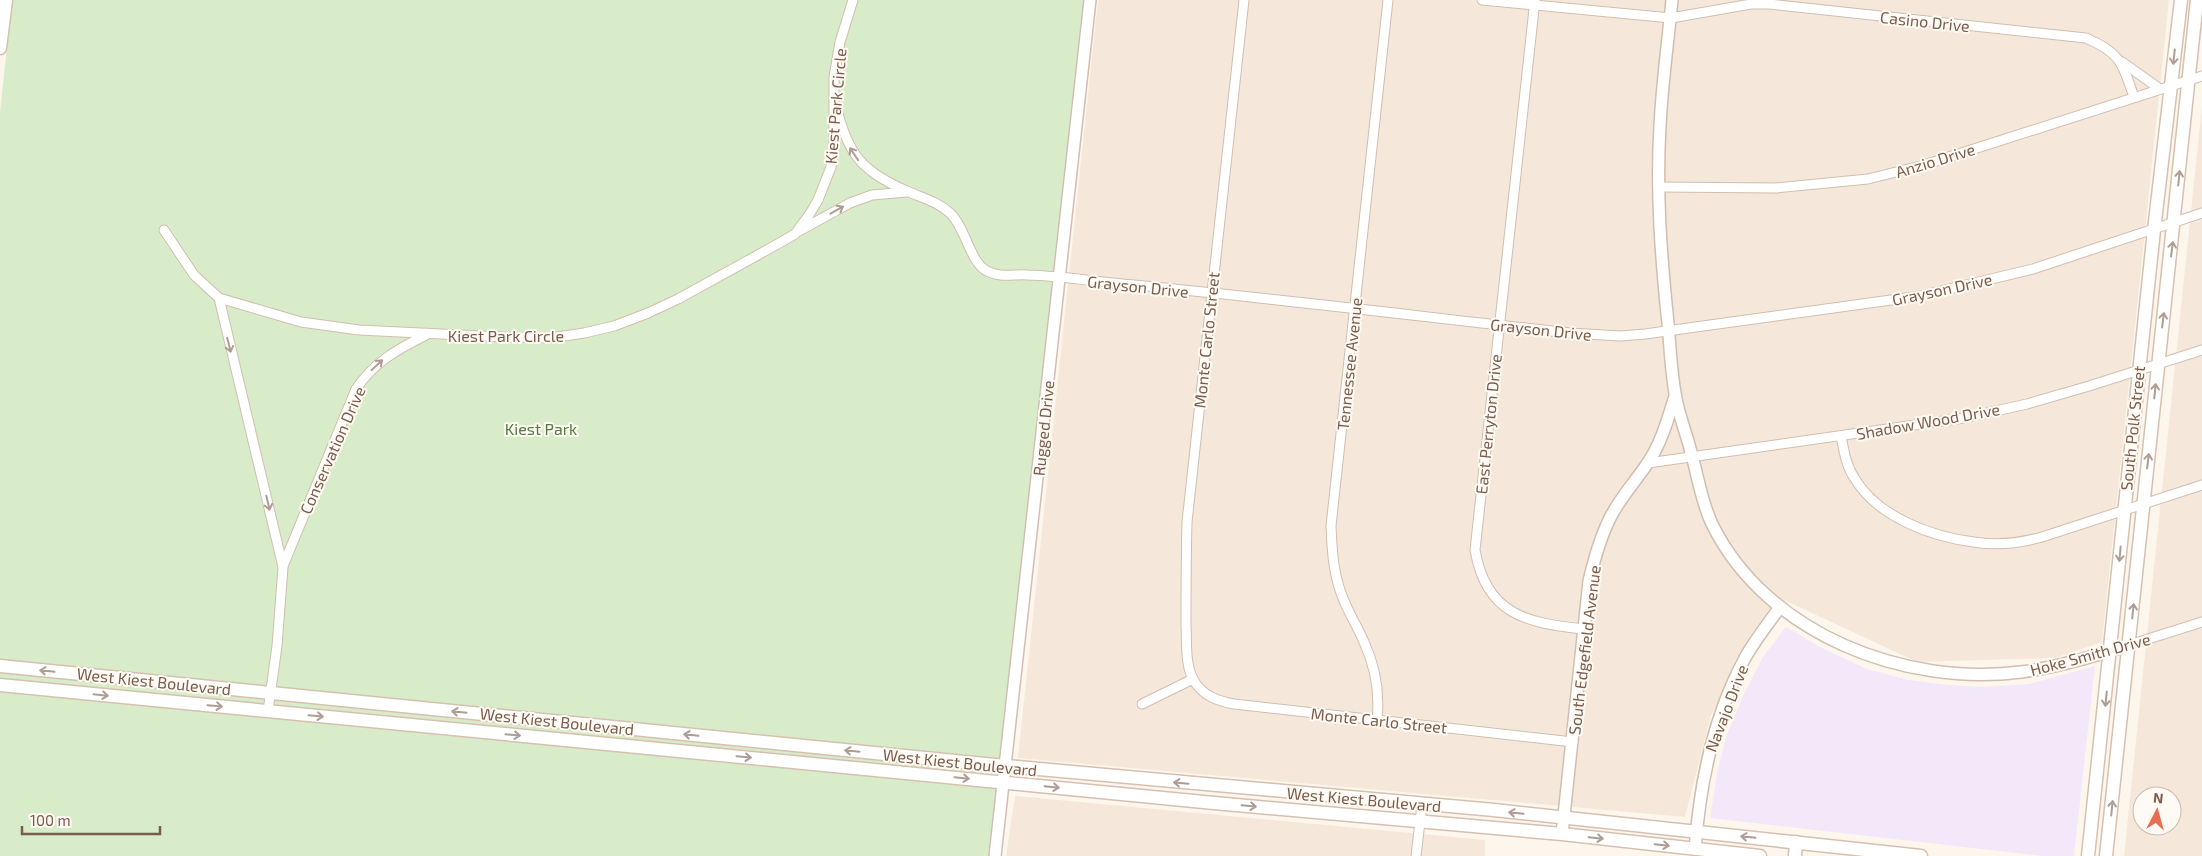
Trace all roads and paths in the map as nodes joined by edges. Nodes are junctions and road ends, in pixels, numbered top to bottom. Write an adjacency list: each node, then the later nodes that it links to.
1 (6, 0): 12 (main road)
2 (852, 0): 18 (street, Kiest Park Circle)
3 (1090, 0): 26 (street, Rugged Drive)
4 (1244, 0): 27 (street, Monte Carlo Street)
5 (1388, 0): 29 (street, Tennessee Avenue)
6 (1482, 0): 10 (street, Casino Drive)
7 (1672, 0): 11 (street, South Edgefield Avenue)
8 (2181, 0): 16 (main road, South Polk Street, one-way to 16)
9 (2197, 0): 15 (main road, South Polk Street)
10 (1534, 3): 11 (street, Casino Drive); 30 (street, East Perryton Drive)
11 (1671, 18): 13 (street, Casino Drive); 19 (street, South Edgefield Avenue)
12 (0, 48)
13 (2121, 62): 16 (street, Casino Drive); 17 (street, Casino Drive)
14 (2202, 76): 15 (street, Anzio Drive)
15 (2189, 81): 16 (street, Anzio Drive); 22 (main road, South Polk Street, one-way to 15)
16 (2165, 88): 17 (street, Anzio Drive); 24 (main road, South Polk Street)
17 (2134, 97): 19 (street, Anzio Drive)
18 (836, 106): 20 (street, Grayson Drive, one-way to 18); 25 (street, Kiest Park Circle)
19 (1658, 187): 31 (street, South Edgefield Avenue)
20 (907, 192): 25 (street, Grayson Drive, one-way to 20); 26 (street, Grayson Drive)
21 (2202, 213): 22 (street, Grayson Drive)
22 (2174, 223): 24 (street, Grayson Drive); 34 (main road, South Polk Street, one-way to 22)
23 (164, 230): 28 (street, Kiest Park Circle)
24 (2154, 230): 31 (street, Grayson Drive); 35 (main road, South Polk Street)
25 (794, 234): 32 (street, Kiest Park Circle)
26 (1060, 278): 27 (street, Grayson Drive); 57 (street, Rugged Drive)
27 (1211, 294): 29 (street, Grayson Drive); 50 (street, Monte Carlo Street)
28 (219, 298): 32 (street, Kiest Park Circle); 43 (street, Conservation Drive, one-way to 43)
29 (1355, 309): 30 (street, Grayson Drive); 55 (street, Tennessee Avenue)
30 (1498, 325): 31 (street, Grayson Drive); 46 (street, East Perryton Drive)
31 (1668, 330): 36 (street, South Edgefield Avenue)
32 (428, 334): 43 (street, Conservation Drive, one-way to 32)
33 (2202, 350): 34 (street, Shadow Wood Drive)
34 (2158, 365): 35 (street, Shadow Wood Drive); 41 (main road, South Polk Street, one-way to 34)
35 (2139, 372): 37 (street, Shadow Wood Drive); 42 (main road, South Polk Street)
36 (1675, 394): 38 (street, South Edgefield Avenue); 39 (street, South Edgefield Avenue)
37 (1841, 436): 38 (street, Shadow Wood Drive); 42 (street)
38 (1692, 456): 39 (street, Shadow Wood Drive); 44 (street, Hoke Smith Drive)
39 (1648, 463): 46 (street, South Edgefield Avenue)
40 (2202, 485): 41 (street)
41 (2143, 505): 42 (street); 47 (main road, South Polk Street, one-way to 41)
42 (2123, 512): 48 (main road, South Polk Street, one-way to 48)
43 (283, 566): 52 (street, Conservation Drive)
44 (1780, 607): 48 (street, Hoke Smith Drive); 64 (street, Navajo Drive)
45 (2202, 622): 47 (street, Hoke Smith Drive)
46 (1584, 629): 56 (street, South Edgefield Avenue)
47 (2129, 645): 48 (street, Hoke Smith Drive); 75 (main road, South Polk Street, one-way to 47)
48 (2111, 651): 74 (main road, South Polk Street, one-way to 74)
49 (0, 666): 52 (main road, West Kiest Boulevard, one-way to 49)
50 (1193, 679): 53 (street); 55 (street, Monte Carlo Street)
51 (0, 685): 54 (main road, West Kiest Boulevard, one-way to 54)
52 (270, 692): 54 (street, Conservation Drive); 57 (main road, West Kiest Boulevard, one-way to 52)
53 (1142, 704)
54 (268, 711): 58 (main road, West Kiest Boulevard, one-way to 58)
55 (1377, 720): 56 (street, Monte Carlo Street)
56 (1573, 742): 62 (street, South Edgefield Avenue)
57 (1005, 766): 58 (street, Rugged Drive); 59 (main road, West Kiest Boulevard, one-way to 57)
58 (1004, 782): 60 (main road, West Kiest Boulevard, one-way to 60); 69 (street, Rugged Drive)
59 (1215, 786): 60 (main road); 61 (main road, West Kiest Boulevard)
60 (1214, 803): 63 (main road, West Kiest Boulevard, one-way to 63)
61 (1422, 805): 62 (main road, West Kiest Boulevard, one-way to 61); 63 (street)
62 (1565, 818): 64 (main road, West Kiest Boulevard); 65 (street, South Edgefield Avenue)
63 (1420, 822): 65 (main road, West Kiest Boulevard); 70 (street)
64 (1697, 832): 66 (main road, West Kiest Boulevard, one-way to 64); 67 (street, Navajo Drive)
65 (1562, 834): 67 (main road, West Kiest Boulevard, one-way to 67)
66 (1796, 842): 68 (main road, West Kiest Boulevard); 72 (main road)
67 (1695, 849): 71 (main road, West Kiest Boulevard)
68 (1897, 855): 73 (main road, West Kiest Boulevard)
69 (995, 856)
70 (1416, 856)
71 (1760, 856)
72 (1795, 856)
73 (1921, 856)
74 (2088, 856)
75 (2106, 856)

